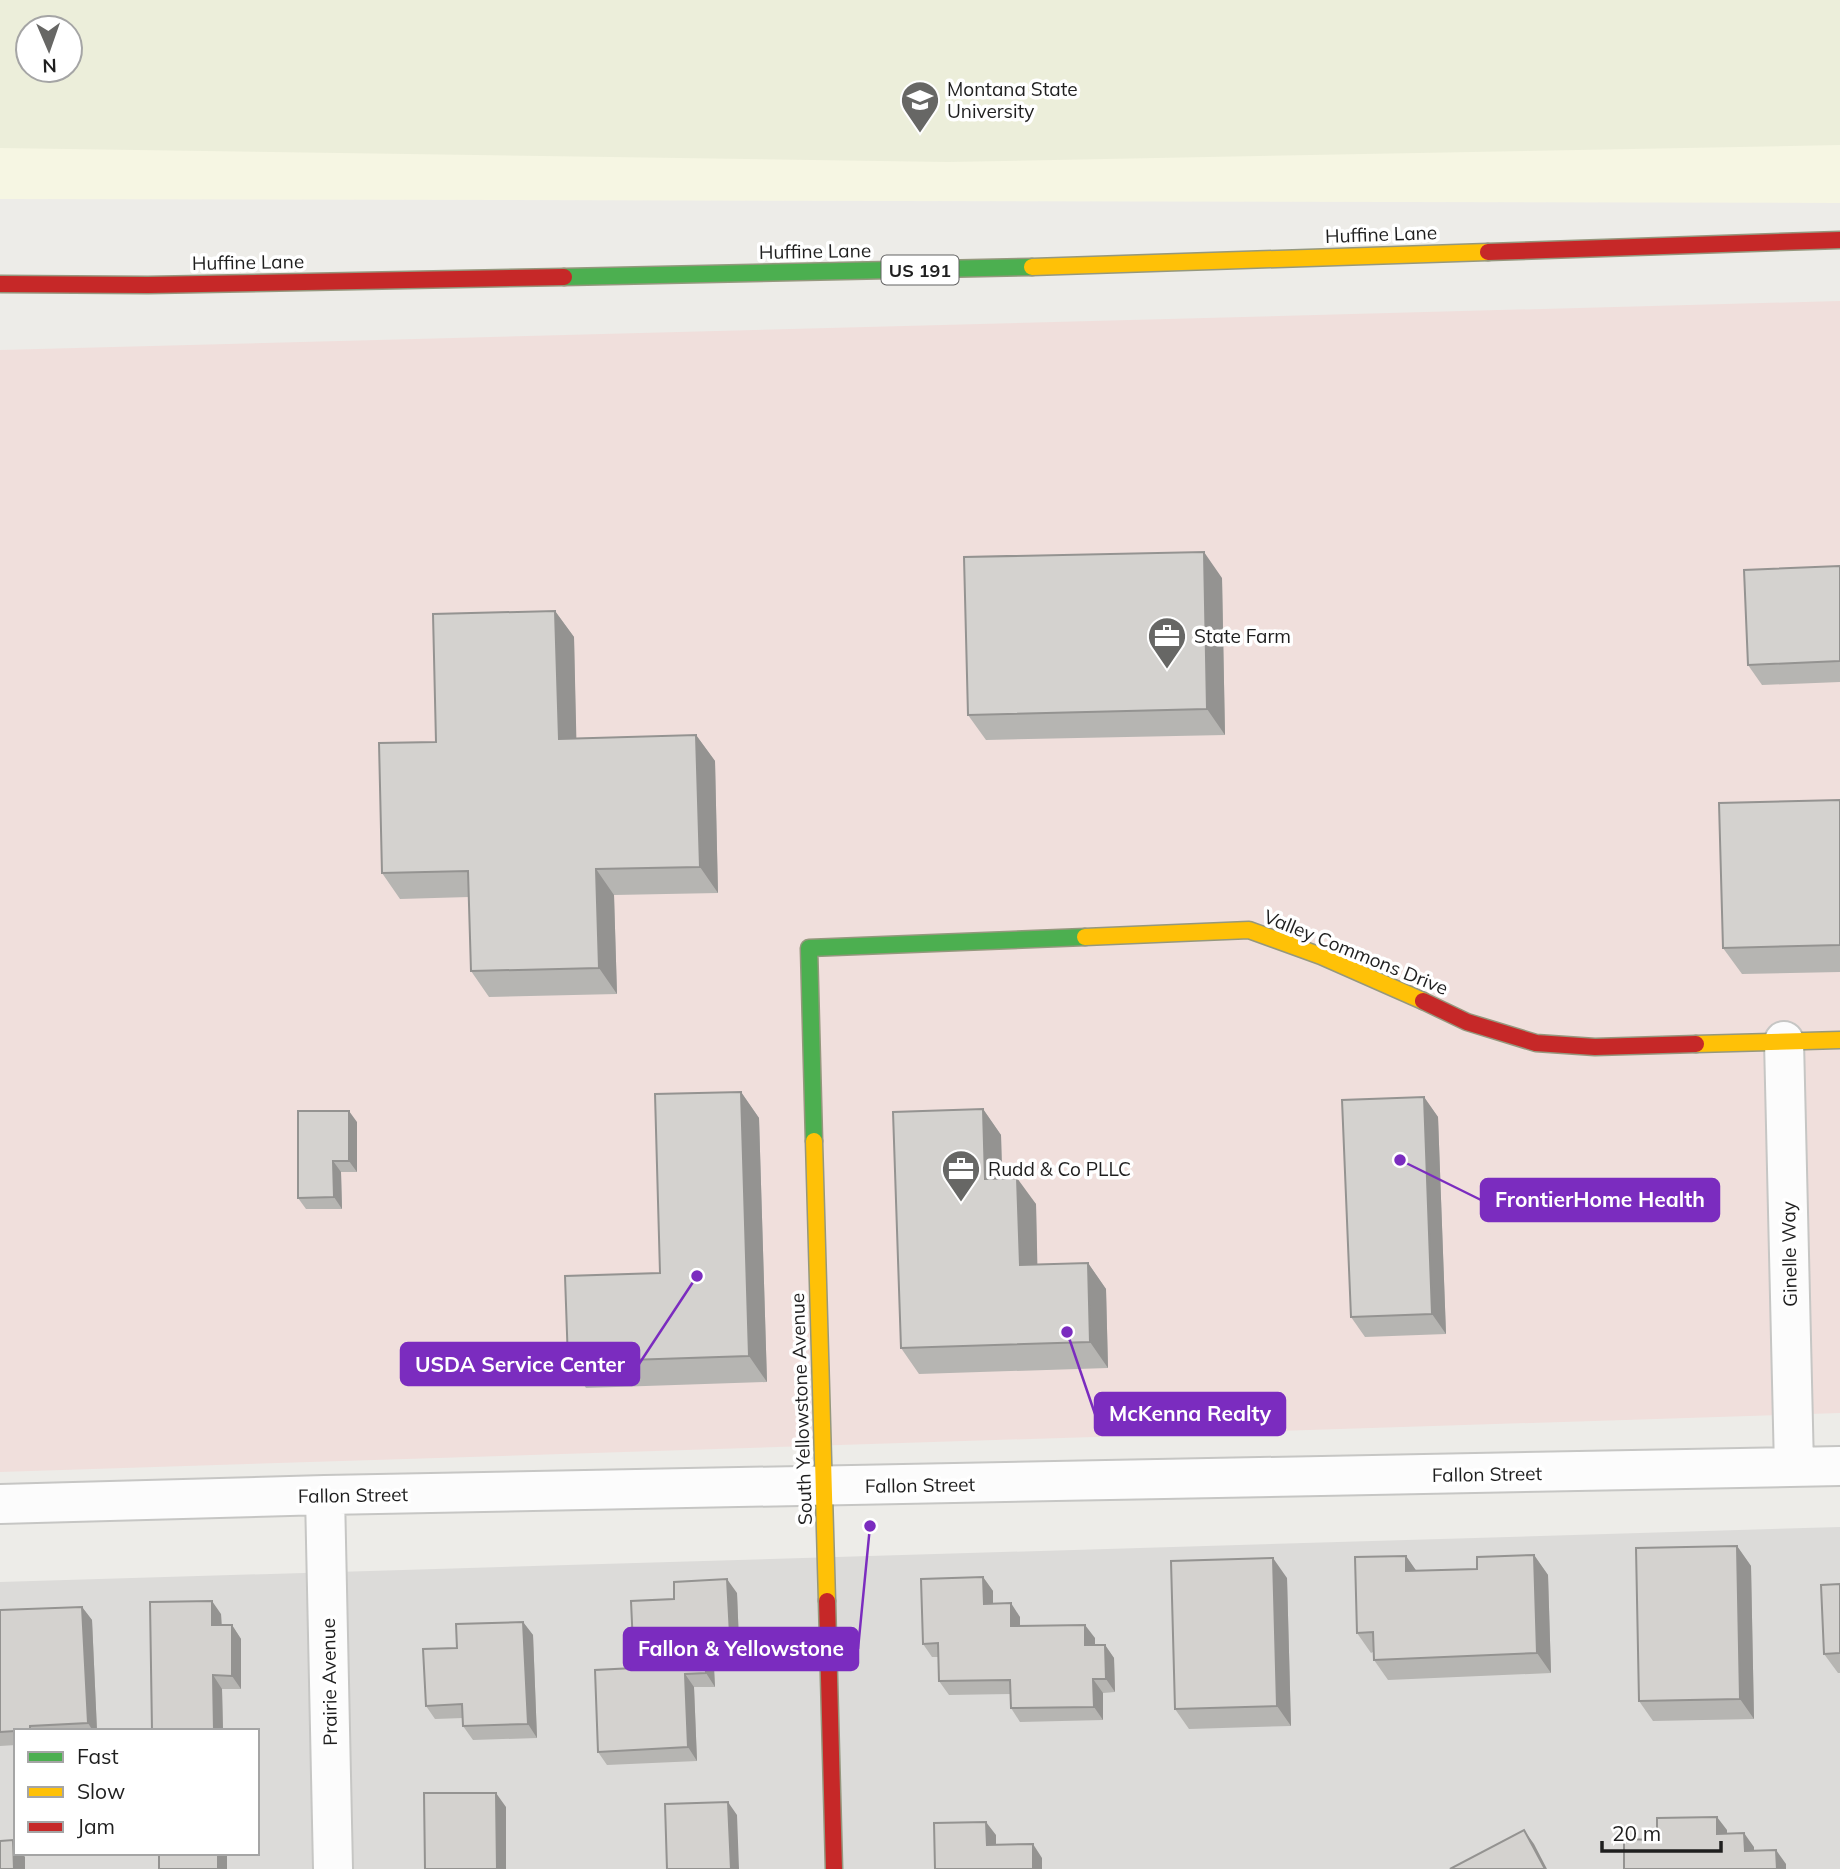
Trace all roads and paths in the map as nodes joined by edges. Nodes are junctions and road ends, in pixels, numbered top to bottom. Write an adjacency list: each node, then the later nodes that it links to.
1 (1840, 240): 2 (main road, Huffine Lane / US 191)
2 (0, 284)
3 (809, 948): 5 (main road, Valley Commons Drive); 8 (main road, South Yellowstone Avenue)
4 (1840, 1040): 5 (main road, Valley Commons Drive)
5 (1784, 1041): 7 (street, Ginelle Way)
6 (1840, 1466): 7 (street, Fallon Street)
7 (1794, 1467): 8 (street, Fallon Street)
8 (825, 1487): 9 (street, Fallon Street); 12 (main road, South Yellowstone Avenue)
9 (325, 1495): 10 (street, Fallon Street); 11 (street, Prairie Avenue)
10 (0, 1504)
11 (333, 1869)
12 (834, 1869)

